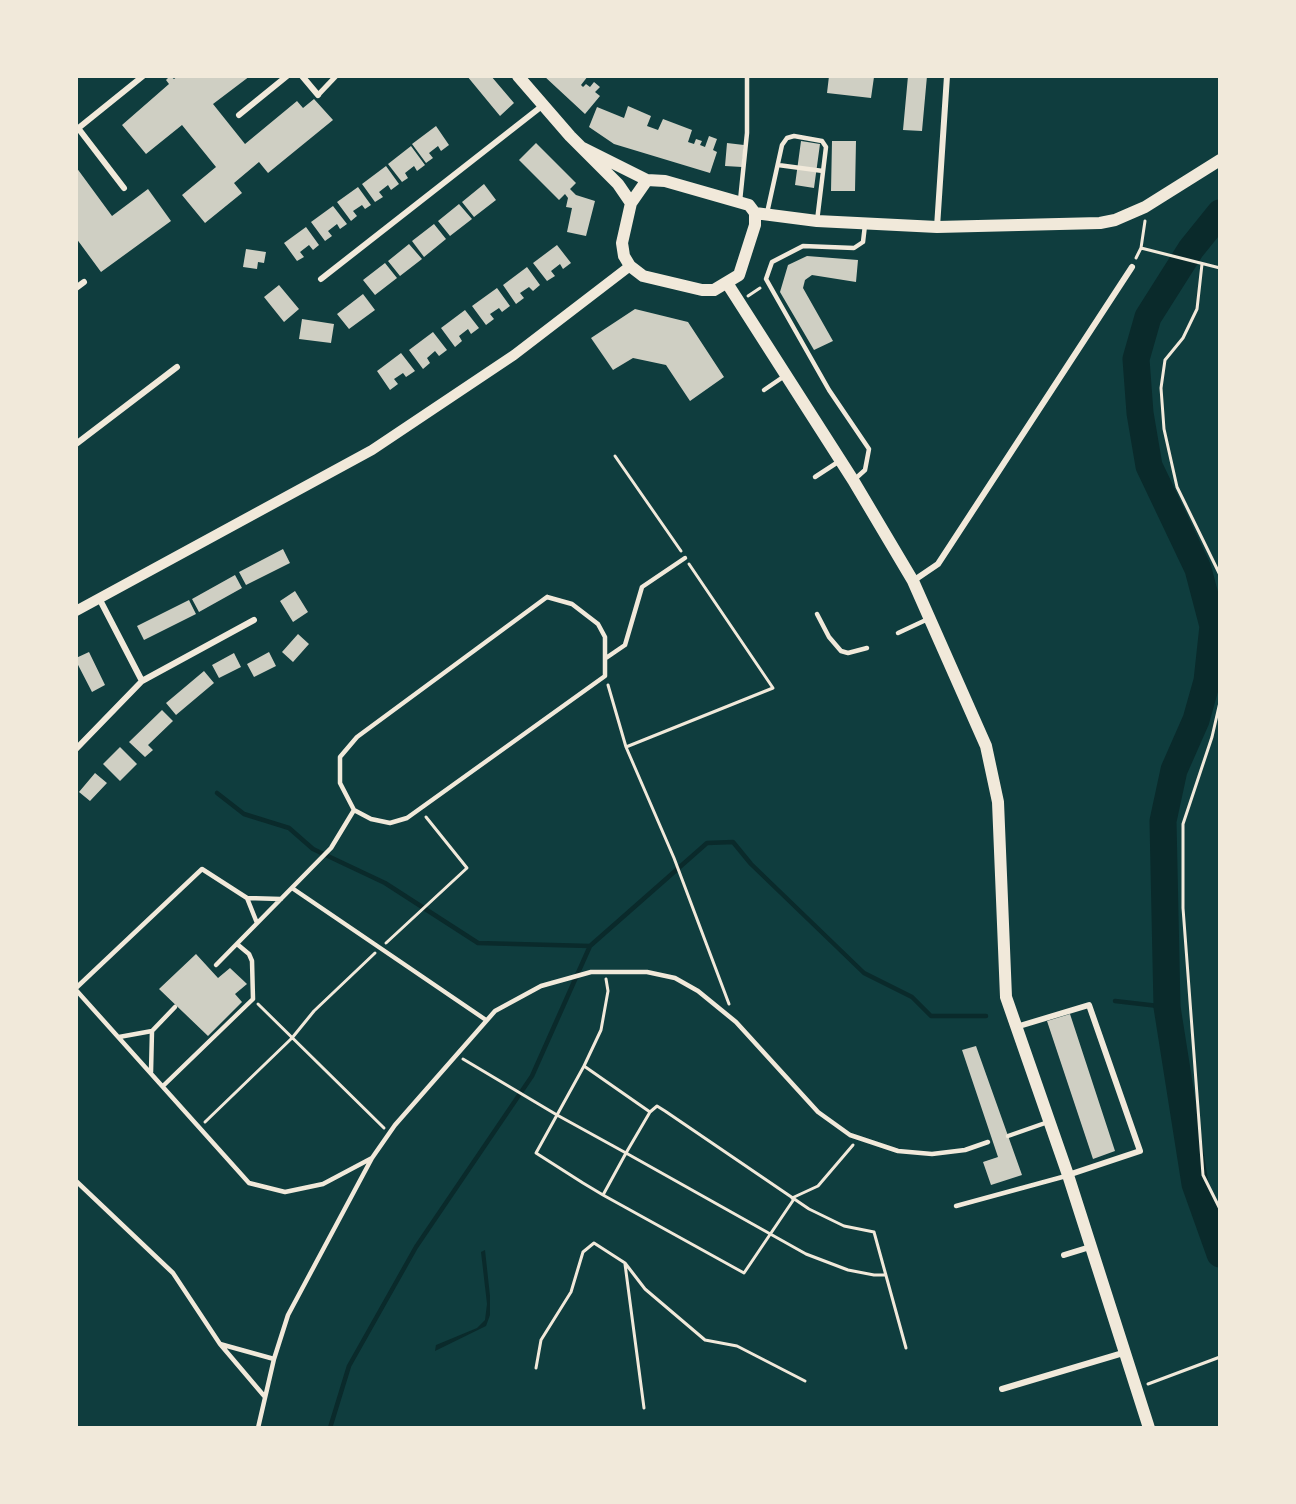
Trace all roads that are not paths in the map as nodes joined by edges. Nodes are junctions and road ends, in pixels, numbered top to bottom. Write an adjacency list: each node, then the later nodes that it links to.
1 (143, 76): 11 (street)
2 (287, 76): 10 (street)
3 (302, 76): 8 (street)
4 (336, 76): 8 (street)
5 (518, 76): 9 (main road)
6 (747, 76): 18 (lane)
7 (947, 76): 23 (street)
8 (318, 95)
9 (542, 106): 12 (main road); 26 (street)
10 (239, 115)
11 (77, 129): 17 (street)
12 (583, 148): 16 (main road); 19 (main road)
13 (1220, 160): 23 (main road)
14 (778, 165): 15 (lane); 15 (lane); 20 (lane)
15 (823, 171): 21 (lane)
16 (647, 180): 18 (main road); 19 (main road)
17 (124, 188)
18 (740, 201): 20 (main road)
19 (631, 203): 24 (main road)
20 (761, 214): 21 (main road); 28 (main road)
21 (817, 221): 22 (main road)
22 (865, 225): 23 (main road); 36 (lane)
23 (937, 227)
24 (630, 266): 28 (main road); 39 (street)
25 (1132, 267): 38 (street)
26 (321, 279)
27 (84, 282): 29 (street)
28 (727, 283): 31 (main road)
29 (76, 288)
30 (177, 368): 33 (street)
31 (786, 375): 32 (lane); 34 (main road)
32 (764, 390)
33 (76, 444)
34 (841, 460): 35 (lane); 36 (main road)
35 (815, 477)
36 (853, 480): 38 (main road)
37 (685, 558): 46 (lane)
38 (913, 581): 42 (main road)
39 (100, 600): 40 (street); 47 (street)
40 (77, 611)
41 (817, 614): 45 (lane)
42 (931, 618): 44 (lane); 59 (main road)
43 (254, 620): 47 (street)
44 (898, 633)
45 (867, 648)
46 (606, 658): 49 (lane); 49 (lane)
47 (142, 681): 48 (street)
48 (76, 749)
49 (354, 810): 50 (lane)
50 (292, 888): 52 (lane); 58 (lane)
51 (247, 898): 52 (lane); 53 (lane); 56 (lane)
52 (281, 899): 53 (lane)
53 (257, 923): 54 (lane)
54 (237, 944): 55 (lane); 63 (lane)
55 (216, 965)
56 (76, 989): 61 (lane)
57 (175, 1007): 60 (lane)
58 (486, 1020): 66 (lane); 67 (lane)
59 (1015, 1027): 64 (main road); 68 (street)
60 (152, 1031): 61 (lane); 62 (lane)
61 (119, 1037): 62 (lane)
62 (150, 1072): 63 (lane)
63 (163, 1086): 67 (lane)
64 (1048, 1122): 65 (lane); 68 (main road)
65 (1008, 1136)
66 (988, 1142)
67 (372, 1158): 75 (lane)
68 (1068, 1175): 70 (lane); 71 (main road)
69 (76, 1181): 73 (lane)
70 (956, 1206)
71 (1090, 1247): 72 (street); 74 (main road)
72 (1064, 1255)
73 (220, 1344): 75 (lane); 77 (lane)
74 (1123, 1353): 76 (street); 79 (main road)
75 (274, 1359): 77 (lane)
76 (1002, 1389)
77 (265, 1397): 78 (lane)
78 (258, 1428)
79 (1149, 1428)

